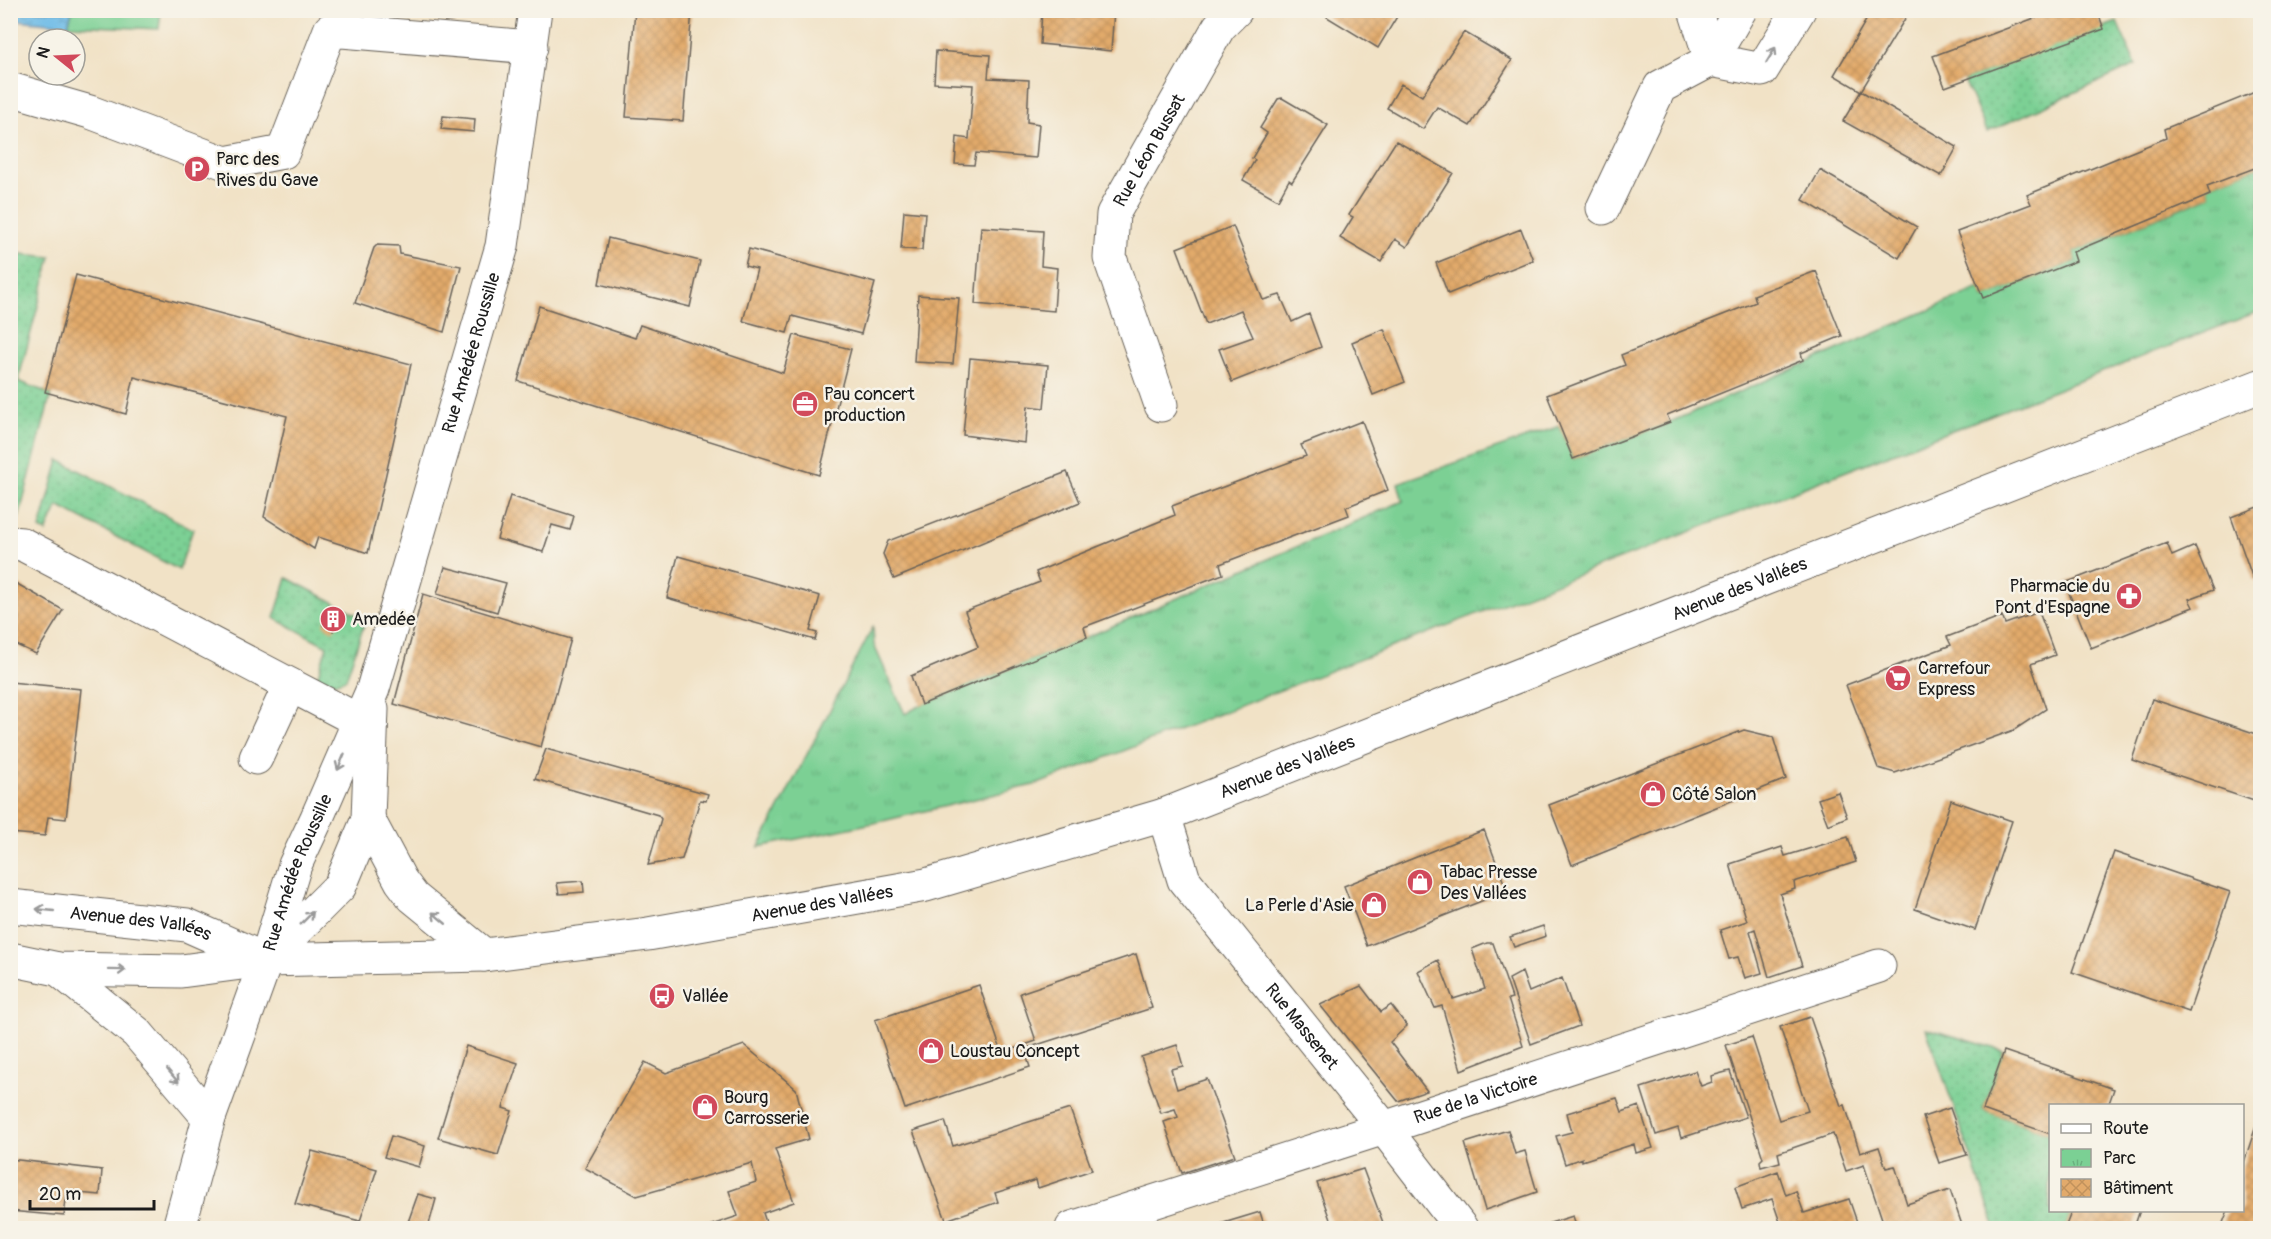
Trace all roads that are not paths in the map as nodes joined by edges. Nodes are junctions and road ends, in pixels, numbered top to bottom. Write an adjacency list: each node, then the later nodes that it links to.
1 (535, 10): 6 (street, Rue Amédée Roussille)
2 (1695, 10): 7 (street)
3 (1740, 10): 7 (street)
4 (1798, 10): 7 (street, one-way to 4)
5 (1221, 16): 11 (street, Rue Léon Bussat)
6 (531, 47): 8 (street); 14 (street, Rue Amédée Roussille)
7 (1712, 60): 9 (street)
8 (10, 89)
9 (1603, 208)
10 (2260, 386): 17 (street, Avenue des Vallées)
11 (1161, 405)
12 (10, 543): 13 (street)
13 (290, 685): 15 (street); 16 (street)
14 (373, 689): 15 (street, Rue Amédée Roussille); 18 (street, Rue Amédée Roussille)
15 (359, 721): 22 (street, Rue Amédée Roussille, one-way to 22)
16 (255, 758)
17 (1164, 815): 20 (street, Avenue des Vallées); 26 (street, Rue Massenet)
18 (368, 819): 20 (street, one-way to 18); 22 (street, Rue Amédée Roussille, one-way to 18)
19 (10, 906): 22 (street, Avenue des Vallées, one-way to 19)
20 (484, 955): 22 (street, Avenue des Vallées)
21 (10, 959): 24 (street, Avenue des Vallées)
22 (266, 960): 24 (street, Avenue des Vallées, one-way to 22); 25 (street)
23 (1879, 966): 26 (street, Rue de la Victoire)
24 (58, 969): 25 (street, one-way to 25)
25 (209, 1118): 27 (street)
26 (1384, 1128): 28 (street, Rue de la Victoire); 29 (street, Rue Massenet)
27 (179, 1228)
28 (1072, 1228)
29 (1461, 1228)

